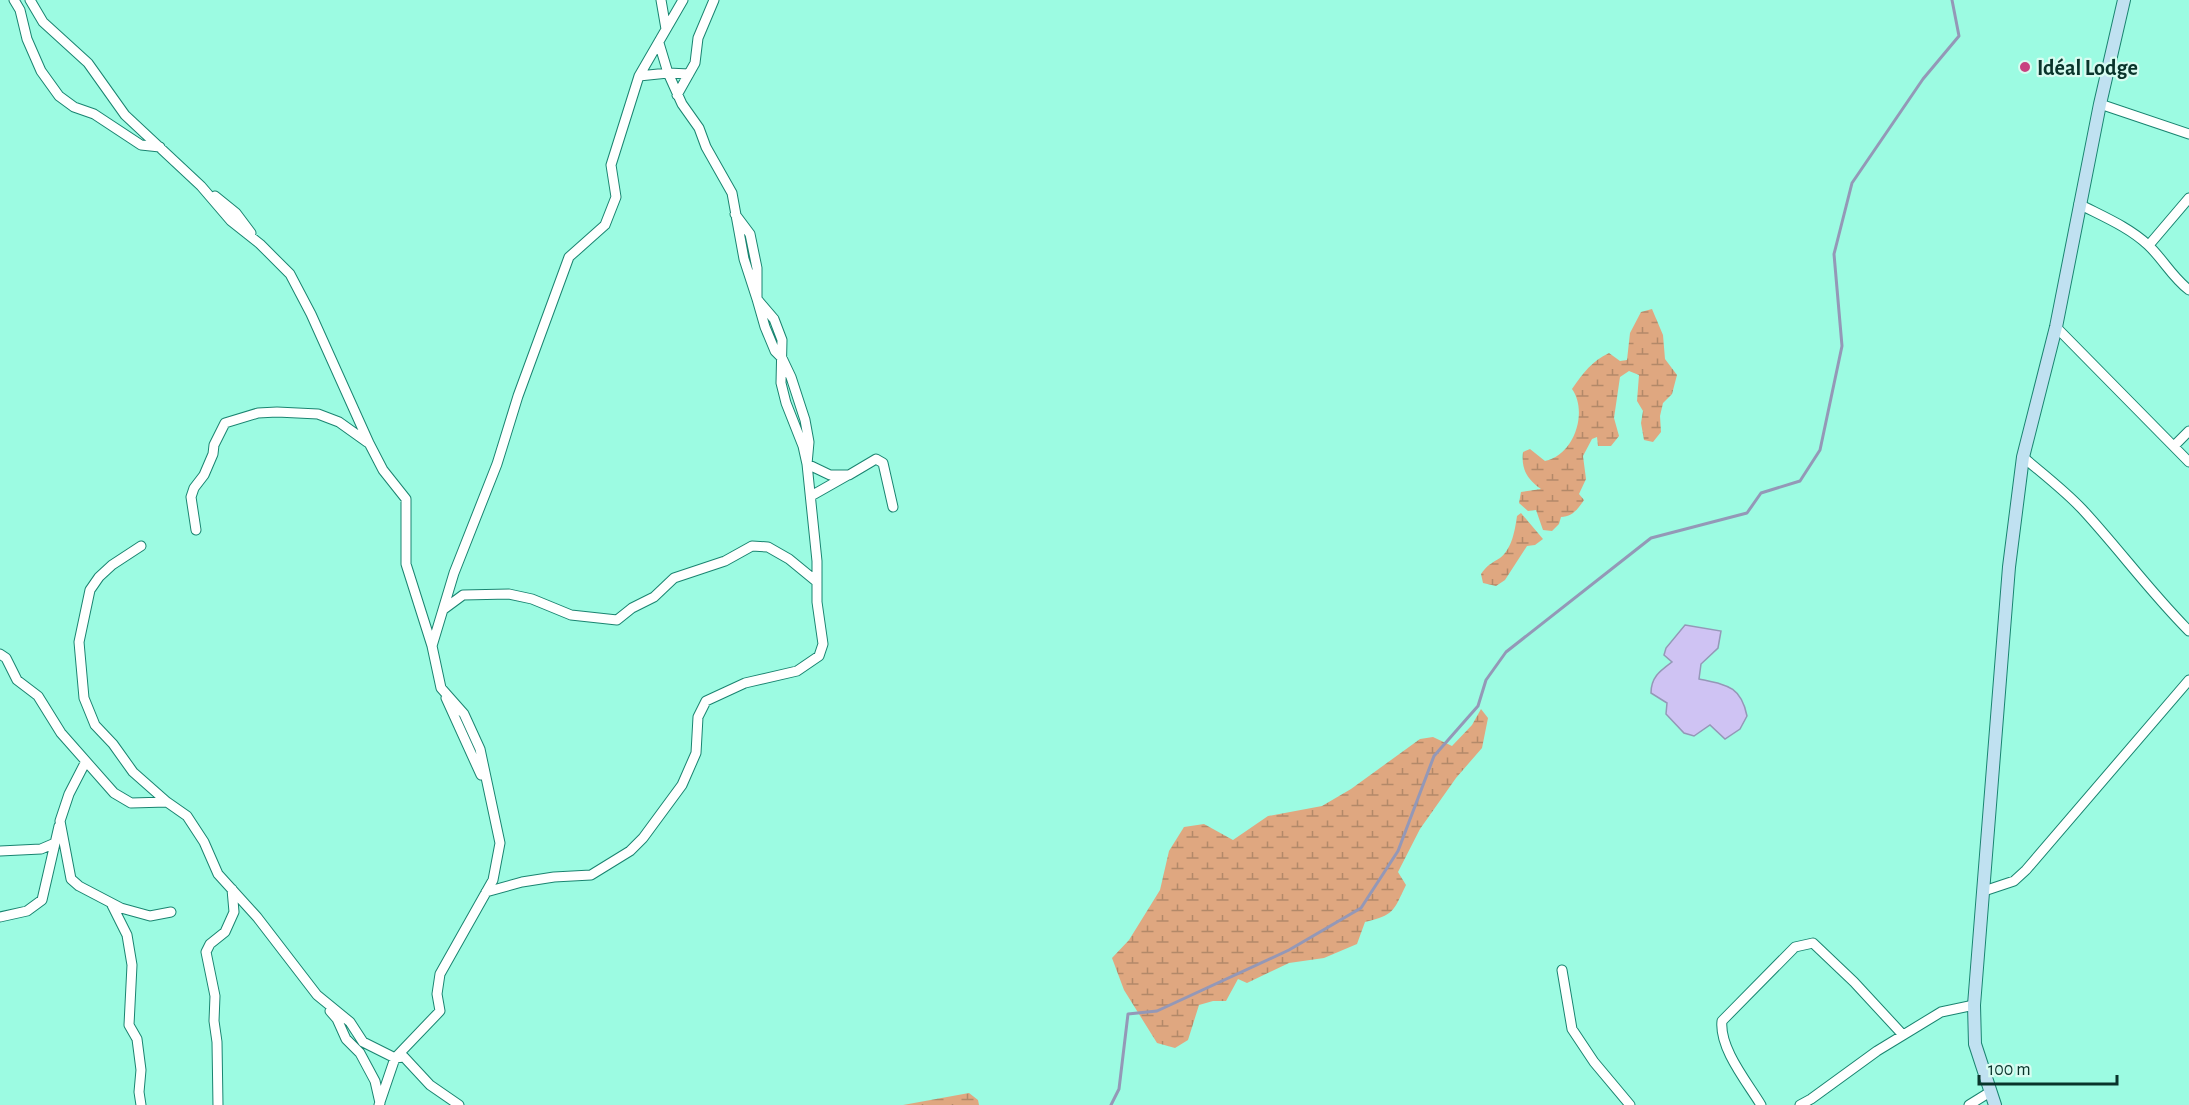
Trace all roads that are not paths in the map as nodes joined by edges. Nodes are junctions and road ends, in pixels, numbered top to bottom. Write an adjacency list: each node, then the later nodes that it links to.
1 (14, 0): 15 (street)
2 (30, 0): 15 (street)
3 (661, 0): 7 (street)
4 (683, 0): 7 (street)
5 (714, 0): 10 (street)
6 (2124, 0): 13 (main road)
7 (666, 29): 8 (street)
8 (658, 43): 9 (street); 11 (street)
9 (668, 73): 10 (street); 11 (street); 12 (street)
10 (689, 74): 12 (street)
11 (639, 76): 33 (street)
12 (677, 95): 26 (street)
13 (2100, 104): 14 (street); 17 (main road)
14 (2189, 134)
15 (161, 147): 22 (street)
16 (2189, 198): 18 (street)
17 (2079, 204): 18 (street); 20 (main road)
18 (2149, 245): 19 (street)
19 (2189, 290)
20 (2056, 327): 23 (street); 24 (main road)
21 (2189, 431): 23 (street)
22 (369, 443): 30 (street); 35 (street)
23 (2174, 446): 25 (street)
24 (2023, 457): 34 (street); 44 (main road)
25 (2189, 462)
26 (807, 464): 27 (street); 28 (street)
27 (849, 475): 28 (street); 29 (street)
28 (811, 496): 32 (street)
29 (893, 507)
30 (196, 530)
31 (141, 546): 39 (street)
32 (817, 582): 33 (street); 45 (street)
33 (444, 609): 35 (street)
34 (2189, 631)
35 (432, 646): 45 (street)
36 (0, 654): 38 (street)
37 (2189, 680): 44 (street)
38 (85, 763): 39 (street); 40 (street)
39 (167, 802): 43 (street)
40 (60, 821): 41 (street); 46 (street)
41 (55, 843): 42 (street); 48 (street)
42 (0, 851)
43 (232, 889): 50 (street); 58 (street)
44 (1984, 891): 51 (main road)
45 (486, 892): 53 (street)
46 (111, 903): 47 (street); 57 (street)
47 (171, 912)
48 (0, 917)
49 (1562, 970): 60 (street)
50 (317, 995): 53 (street); 56 (street)
51 (1974, 1005): 52 (street); 54 (main road)
52 (1903, 1035): 55 (street); 61 (street)
53 (395, 1058): 56 (street); 59 (street)
54 (1990, 1092): 63 (street); 64 (main road)
55 (1814, 1102): 62 (street)
56 (380, 1104)
57 (141, 1105)
58 (218, 1105)
59 (459, 1105)
60 (1630, 1105)
61 (1761, 1105)
62 (1800, 1105)
63 (1969, 1105)
64 (1995, 1105)

